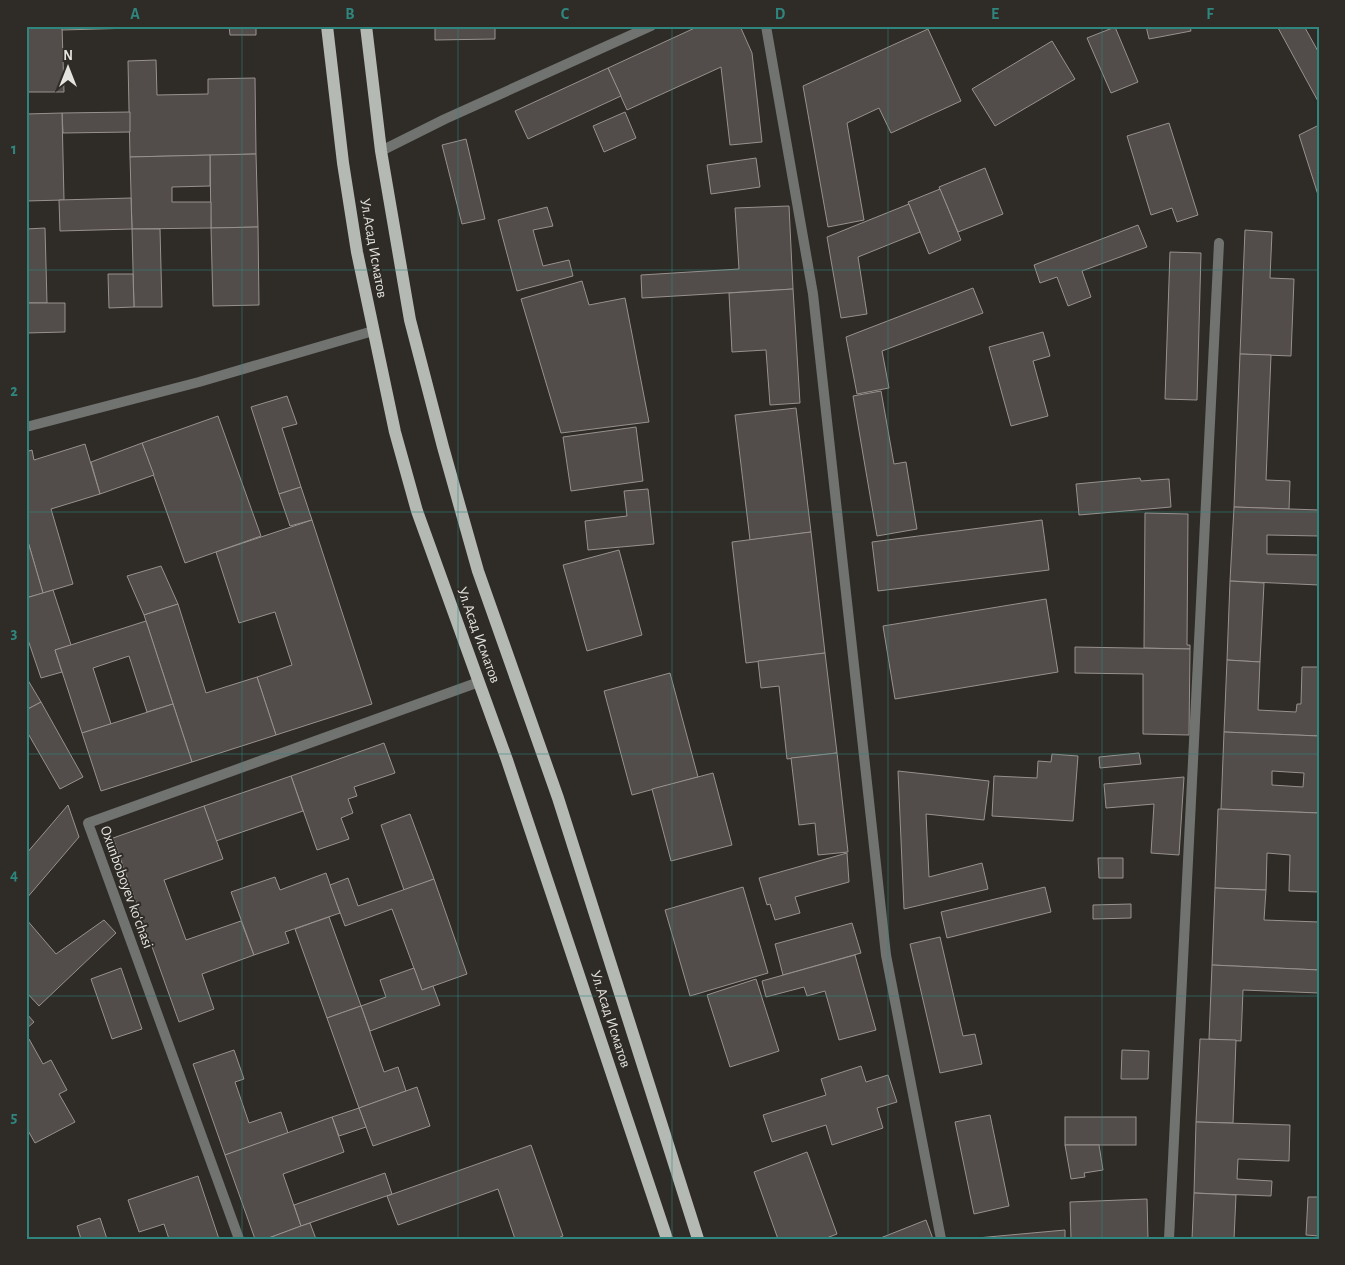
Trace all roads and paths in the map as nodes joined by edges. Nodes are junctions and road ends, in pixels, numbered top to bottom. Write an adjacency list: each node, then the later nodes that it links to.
1 (327, 26): 7 (main road, Ул.Асад Исматов)
2 (366, 26): 5 (main road, Ул.Асад Исматов)
3 (651, 26): 5 (street)
4 (766, 26): 13 (street)
5 (381, 151): 12 (main road, Ул.Асад Исматов)
6 (1219, 243): 14 (street)
7 (373, 331): 8 (street); 9 (main road, Ул.Асад Исматов)
8 (26, 426)
9 (479, 682): 10 (street, Oxunboboyev koʻchasi); 11 (main road, Ул.Асад Исматов)
10 (239, 1239)
11 (667, 1239)
12 (698, 1239)
13 (941, 1239)
14 (1169, 1239)

